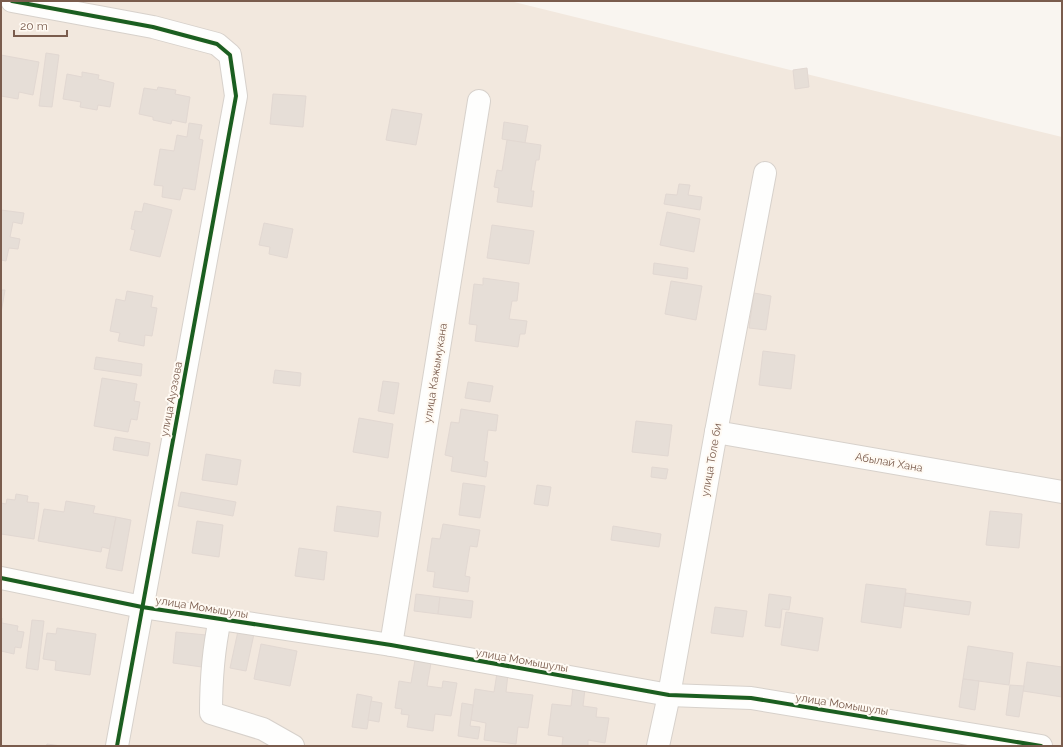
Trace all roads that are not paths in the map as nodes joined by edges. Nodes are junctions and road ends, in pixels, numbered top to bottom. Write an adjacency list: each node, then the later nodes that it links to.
1 (12, 1): 7 (street, улица Ауэзова)
2 (479, 101): 9 (street, улица Кажымукана)
3 (765, 173): 4 (street, улица Толе би)
4 (716, 432): 5 (street, Абылай Хана); 10 (street, улица Толе би)
5 (1062, 492)
6 (1, 578): 7 (street, улица Момышулы)
7 (142, 607): 8 (street, улица Момышулы); 11 (street, улица Ауэзова)
8 (220, 619): 9 (street, улица Момышулы); 12 (street)
9 (392, 645): 10 (street, улица Момышулы)
10 (669, 695): 13 (street, улица Толе би); 14 (street, улица Момышулы)
11 (117, 746)
12 (293, 746)
13 (658, 746)
14 (1041, 746)

